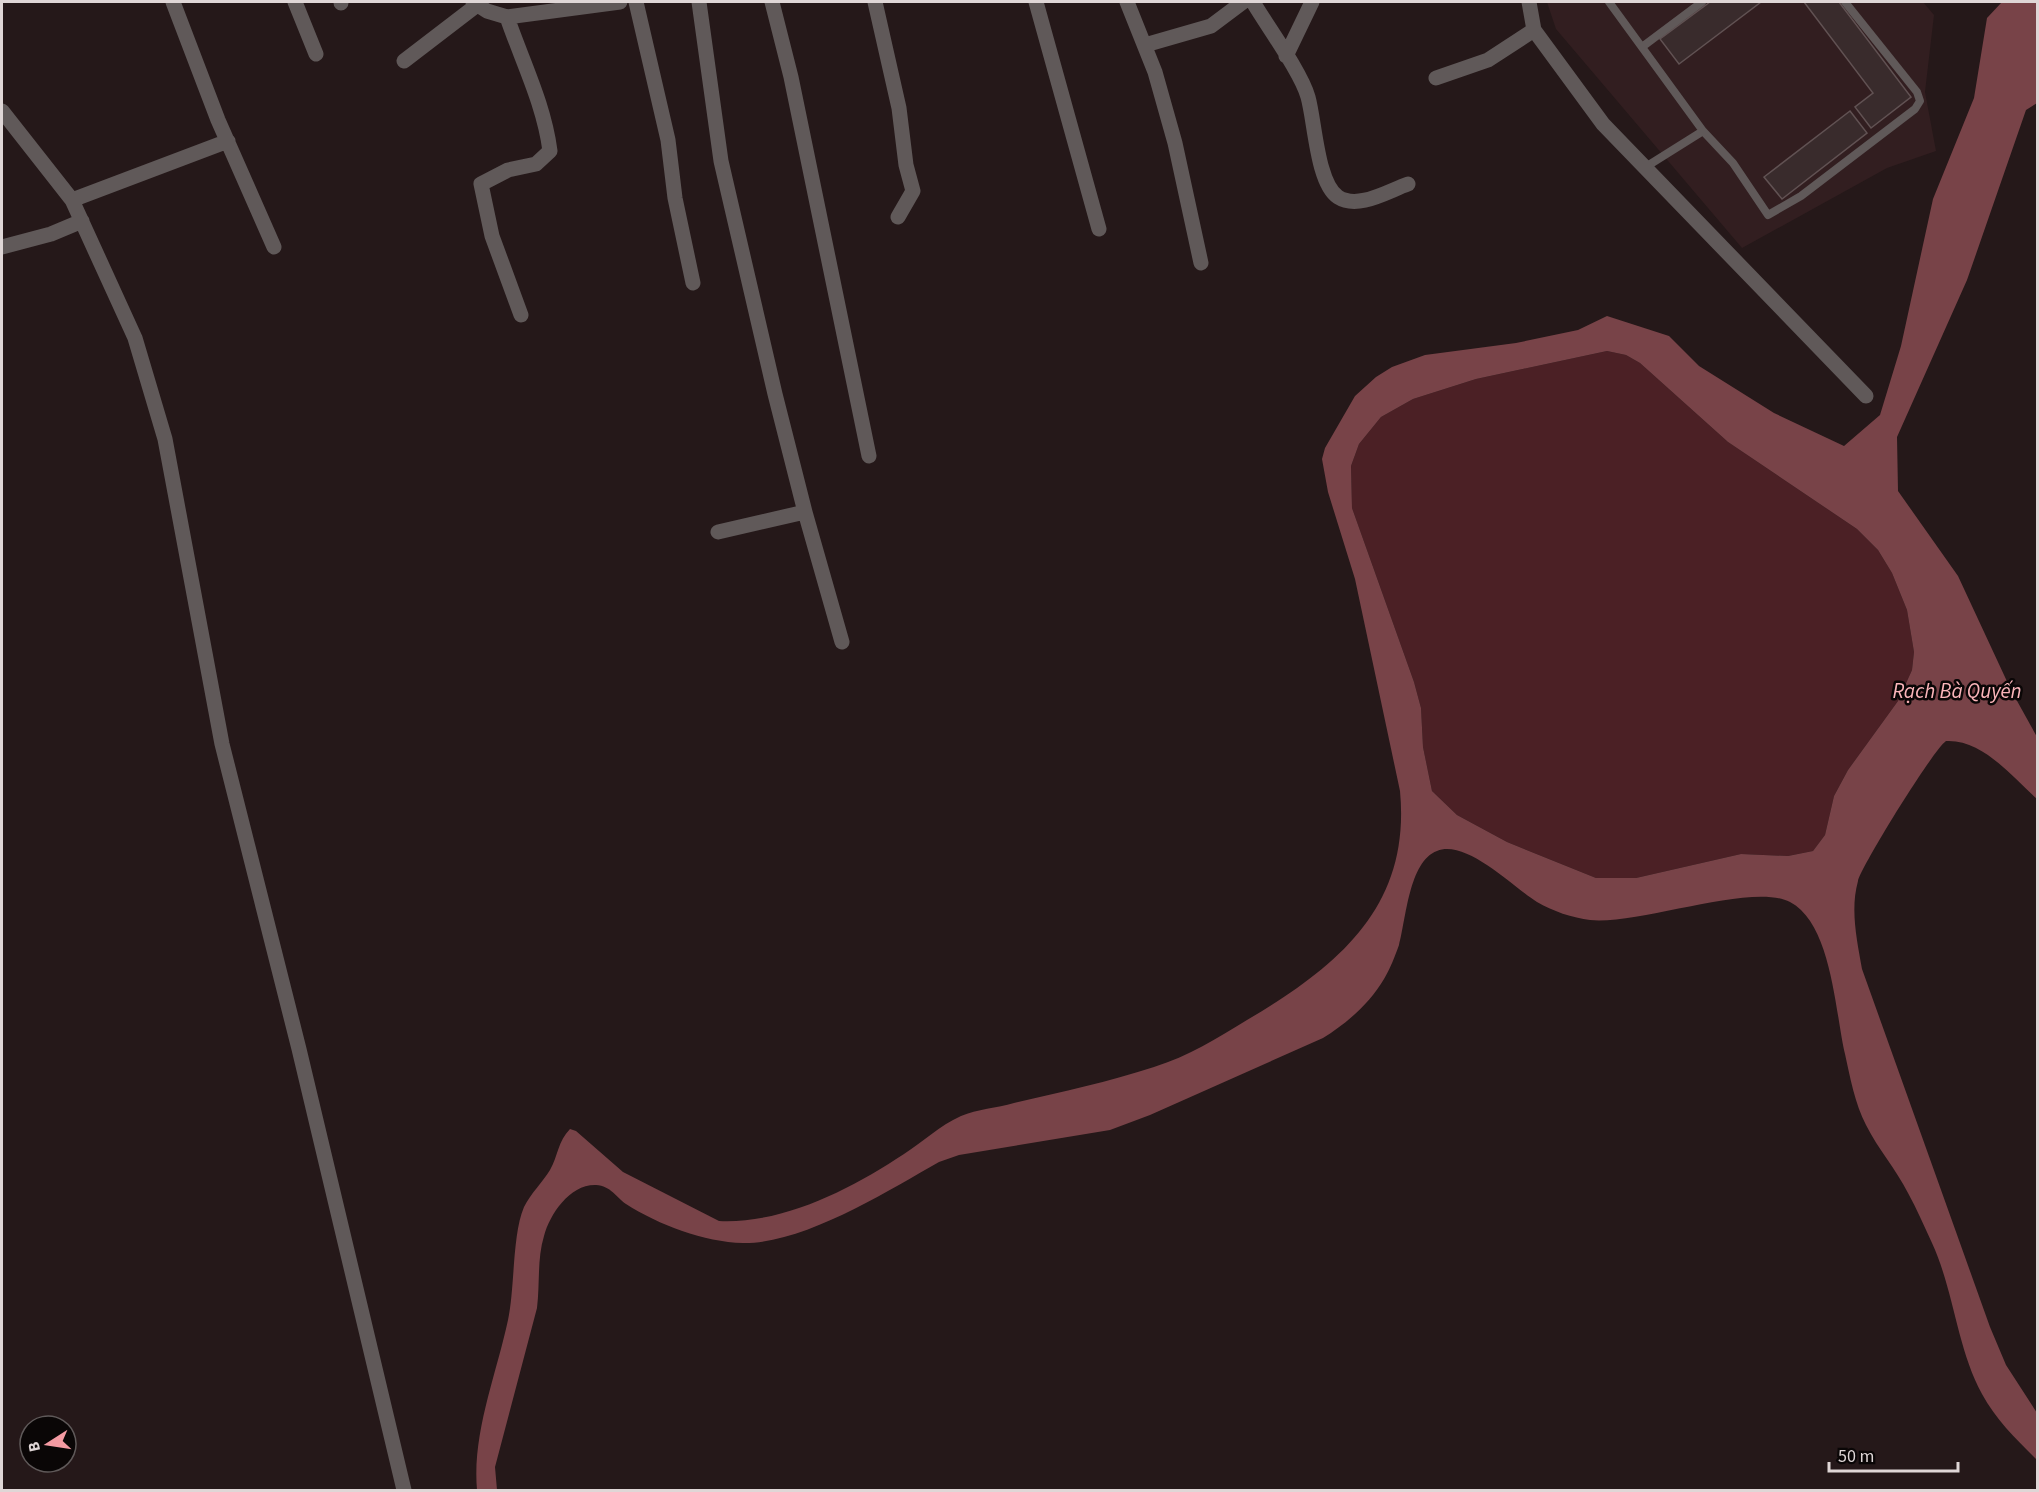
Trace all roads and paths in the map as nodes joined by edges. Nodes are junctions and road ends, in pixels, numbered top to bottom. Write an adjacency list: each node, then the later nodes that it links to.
1 (172, 2): 29 (street)
2 (295, 2): 23 (street)
3 (620, 2): 18 (street)
4 (636, 2): 39 (street)
5 (699, 2): 43 (street)
6 (772, 2): 42 (street)
7 (875, 2): 33 (street)
8 (1035, 2): 35 (street)
9 (1127, 2): 21 (street)
10 (1243, 2): 21 (street)
11 (1253, 2): 24 (street)
12 (1312, 2): 24 (street)
13 (1529, 2): 20 (street)
14 (1609, 2): 22 (lane)
15 (1702, 2): 22 (lane)
16 (1845, 2): 28 (lane)
17 (475, 3): 19 (street); 25 (street)
18 (567, 6): 19 (street)
19 (507, 17): 40 (street)
20 (1534, 30): 26 (street); 30 (street)
21 (1144, 45): 38 (street)
22 (1642, 47): 28 (lane)
23 (316, 54)
24 (1286, 57): 31 (street)
25 (404, 61)
26 (1436, 78)
27 (2, 111): 32 (street)
28 (1703, 131): 30 (lane)
29 (228, 141): 32 (street); 37 (street)
30 (1644, 168): 41 (street)
31 (1408, 184)
32 (72, 200): 34 (street)
33 (898, 218)
34 (82, 222): 36 (street); 46 (street)
35 (1100, 229)
36 (2, 247)
37 (274, 247)
38 (1201, 263)
39 (693, 283)
40 (521, 315)
41 (1866, 396)
42 (869, 456)
43 (806, 512): 44 (street); 45 (street)
44 (718, 532)
45 (842, 642)
46 (404, 1491)

